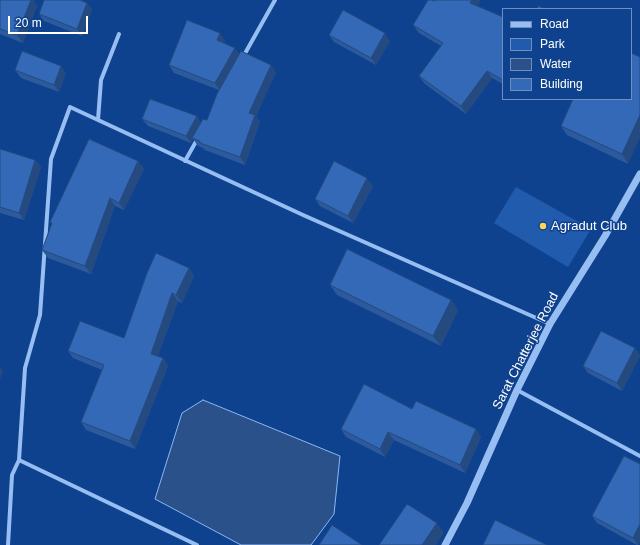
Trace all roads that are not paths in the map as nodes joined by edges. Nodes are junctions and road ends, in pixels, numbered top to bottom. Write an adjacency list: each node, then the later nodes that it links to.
1 (275, 0): 3 (street)
2 (118, 34): 4 (street)
3 (240, 63)
4 (98, 120): 6 (street); 11 (street)
5 (201, 133): 6 (street)
6 (185, 161): 8 (street)
7 (640, 174): 8 (street, Sarat Chatterjee Road)
8 (550, 324): 9 (street, Sarat Chatterjee Road)
9 (517, 390): 10 (street); 14 (street, Sarat Chatterjee Road)
10 (640, 456)
11 (19, 460): 12 (street); 13 (street)
12 (8, 545)
13 (197, 545)
14 (445, 545)

